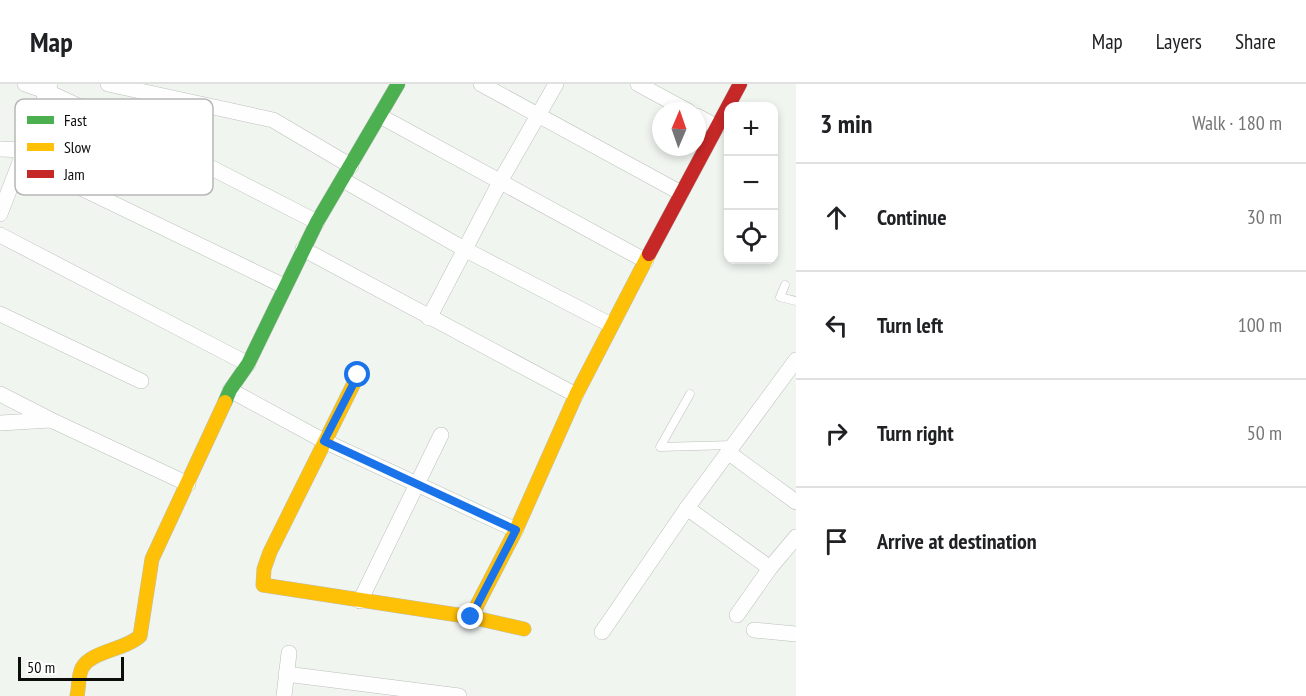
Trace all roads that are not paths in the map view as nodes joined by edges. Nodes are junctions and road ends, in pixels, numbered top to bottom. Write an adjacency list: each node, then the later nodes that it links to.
1 (25, 84): 8 (street)
2 (108, 84): 10 (street)
3 (398, 84): 13 (street)
4 (481, 84): 14 (street)
5 (556, 84): 14 (street)
6 (638, 84): 11 (street)
7 (740, 84): 16 (street)
8 (49, 88): 9 (street)
9 (71, 99)
10 (177, 99)
11 (671, 102)
12 (213, 107): 19 (street)
13 (380, 116): 19 (street); 23 (street)
14 (539, 116): 23 (street); 24 (street)
15 (706, 121): 16 (street)
16 (717, 127): 24 (street)
17 (0, 148): 18 (street)
18 (15, 153)
19 (351, 166): 22 (street)
20 (213, 170): 27 (street)
21 (15, 174): 26 (street)
22 (343, 180): 27 (street); 30 (street)
23 (501, 180): 30 (street); 31 (street)
24 (681, 193): 31 (street)
25 (102, 195): 33 (street)
26 (0, 214)
27 (317, 222): 29 (street)
28 (0, 235): 39 (street)
29 (303, 249): 33 (street); 36 (street)
30 (466, 250): 36 (street); 37 (street)
31 (646, 261): 37 (street)
32 (785, 285): 34 (lane)
33 (284, 286): 39 (street)
34 (796, 301)
35 (0, 314): 41 (street)
36 (429, 318): 45 (street)
37 (611, 325): 45 (street)
38 (796, 360): 50 (street)
39 (248, 364): 42 (street)
40 (358, 375): 49 (street)
41 (141, 381)
42 (230, 390): 49 (street); 51 (street)
43 (0, 394): 46 (street)
44 (690, 394): 50 (lane)
45 (576, 395): 55 (street)
46 (51, 420): 47 (street); 51 (street)
47 (0, 423)
48 (441, 435): 52 (street)
49 (324, 441): 52 (street); 58 (street)
50 (731, 449): 53 (street); 54 (street)
51 (188, 484): 68 (street)
52 (418, 484): 55 (street); 58 (street)
53 (796, 502)
54 (687, 508): 57 (street); 63 (street)
55 (516, 530): 60 (street)
56 (796, 537): 57 (street)
57 (770, 568): 59 (street)
58 (360, 601): 60 (street)
59 (738, 615)
60 (471, 617): 61 (street)
61 (524, 629)
62 (754, 630): 64 (street)
63 (602, 632)
64 (796, 634)
65 (288, 653): 66 (street)
66 (286, 674): 67 (street); 69 (street)
67 (434, 694): 70 (street)
68 (77, 696)
69 (284, 696)
70 (459, 696)

